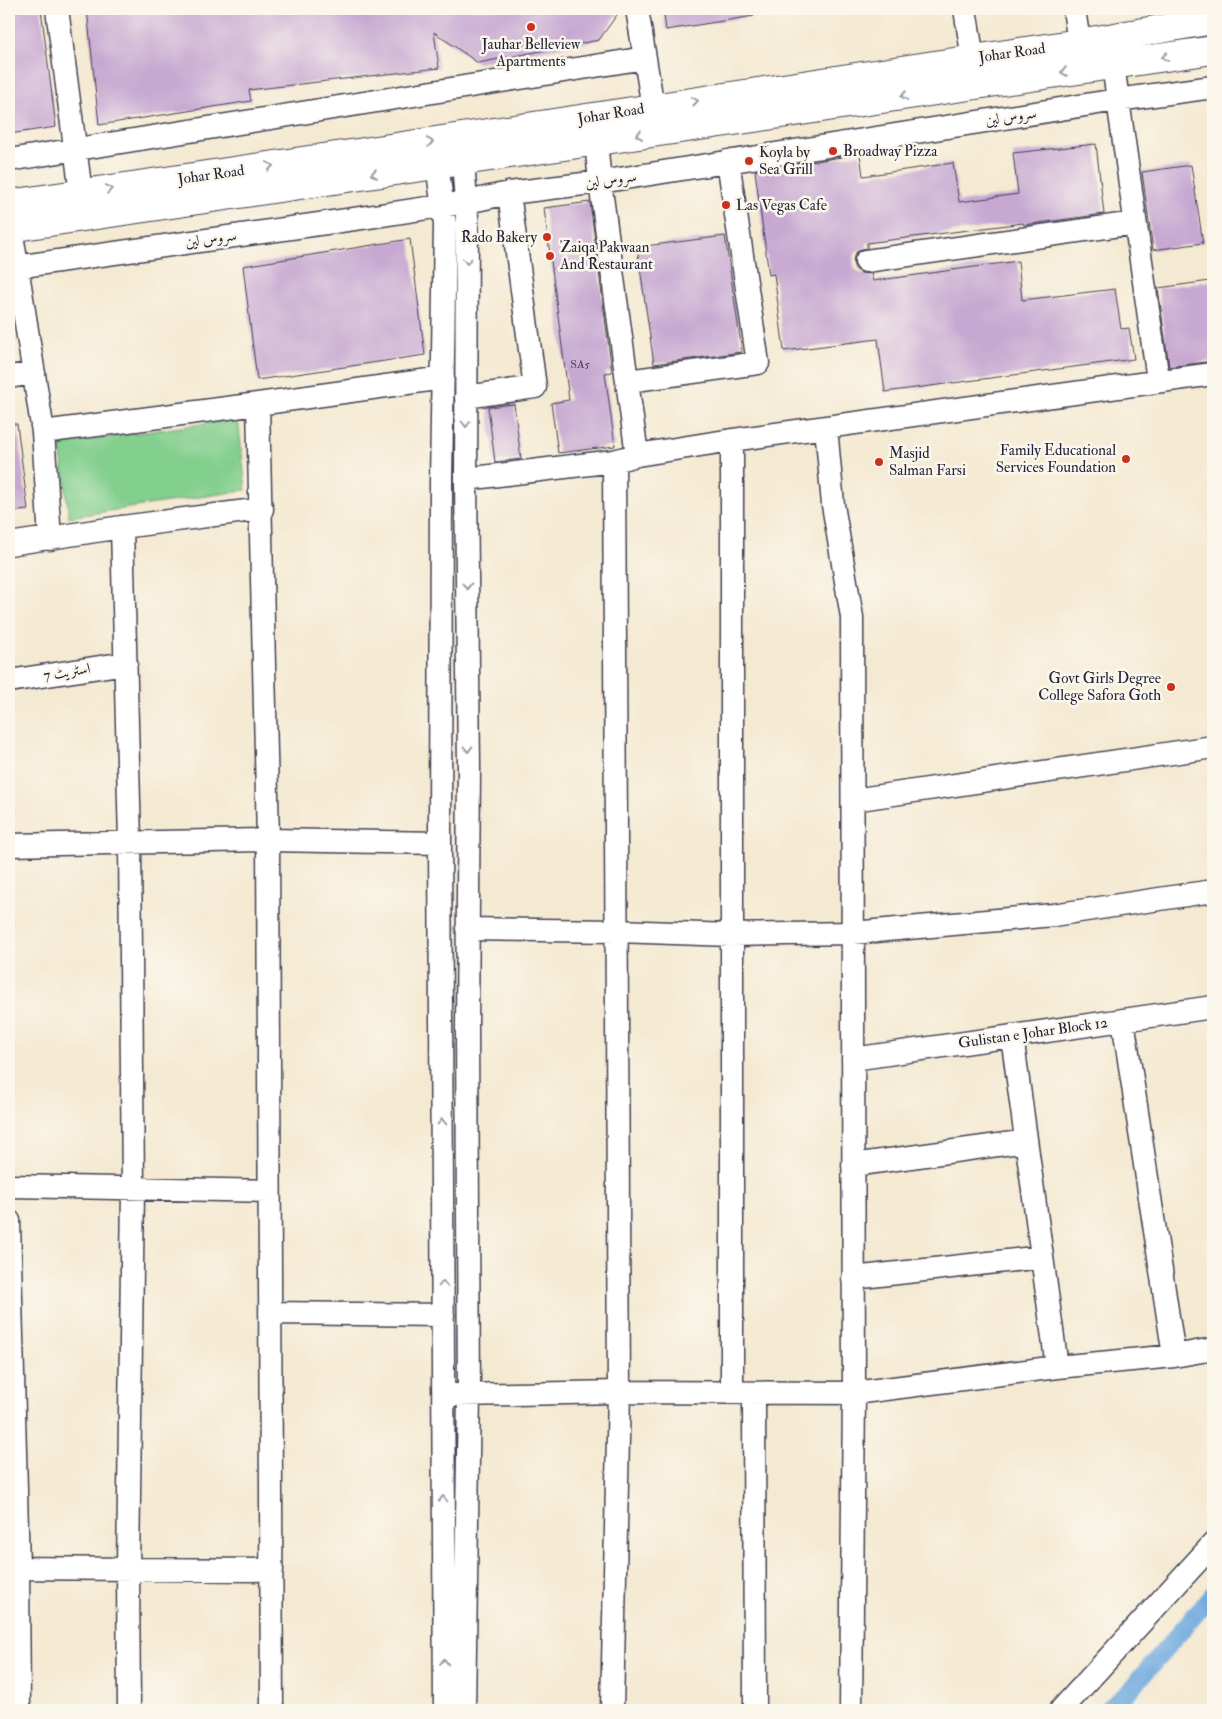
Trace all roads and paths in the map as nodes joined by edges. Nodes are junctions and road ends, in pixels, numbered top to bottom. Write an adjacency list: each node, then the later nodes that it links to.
1 (57, 9): 16 (street)
2 (637, 9): 9 (street)
3 (965, 9): 10 (street)
4 (1074, 9): 7 (street)
5 (1212, 9): 6 (street)
6 (1213, 18): 7 (main road, Johar Road)
7 (1079, 43): 10 (main road, Johar Road)
8 (1213, 50): 11 (main road, Johar Road, one-way to 11)
9 (645, 58): 14 (street); 16 (street)
10 (973, 59): 14 (main road, Johar Road, one-way to 10)
11 (1113, 65): 13 (street); 15 (main road, Johar Road, one-way to 15)
12 (1213, 87): 13 (street, سروس لین)
13 (1117, 100): 18 (street, سروس لین); 26 (street)
14 (653, 108): 21 (main road, Johar Road, one-way to 14)
15 (596, 141): 19 (main road, Johar Road); 20 (street)
16 (76, 150): 17 (street); 21 (street)
17 (9, 160)
18 (728, 161): 20 (street, سروس لین); 34 (street)
19 (450, 162): 23 (street); 24 (street); 25 (main road, Johar Road, one-way to 25)
20 (600, 182): 22 (street, سروس لین); 34 (street)
21 (81, 193): 25 (main road, Johar Road)
22 (509, 193): 23 (street, سروس لین); 35 (street)
23 (467, 202): 24 (street, سروس لین); 35 (street, one-way to 35)
24 (442, 205): 28 (street, سروس لین); 32 (street)
25 (10, 220): 28 (street)
26 (1134, 224): 27 (street); 33 (street)
27 (866, 260)
28 (13, 267): 29 (street)
29 (34, 373): 31 (street); 38 (street)
30 (1213, 374): 33 (street)
31 (9, 377)
32 (443, 378): 36 (street); 53 (street)
33 (1158, 380): 37 (street)
34 (628, 381): 40 (street)
35 (466, 397): 42 (street, one-way to 42)
36 (258, 404): 38 (street); 43 (street)
37 (826, 427): 39 (street); 50 (street)
38 (43, 432): 45 (street)
39 (732, 440): 40 (street); 59 (street)
40 (637, 455): 41 (street)
41 (614, 461): 42 (street); 57 (street)
42 (466, 479): 56 (street, one-way to 56)
43 (262, 509): 44 (street); 51 (street)
44 (122, 527): 45 (street); 47 (street)
45 (50, 539): 46 (street)
46 (9, 544)
47 (126, 663): 48 (street, اسٹریٹ 7); 52 (street)
48 (9, 681)
49 (1213, 747): 50 (street)
50 (854, 800): 58 (street)
51 (268, 840): 52 (street); 53 (street); 70 (street)
52 (130, 842): 54 (street); 69 (street)
53 (440, 843): 61 (street)
54 (9, 845)
55 (1213, 890): 58 (street)
56 (467, 929): 57 (street); 62 (street)
57 (617, 931): 59 (street); 79 (street)
58 (853, 933): 59 (street); 65 (street)
59 (731, 935): 80 (street)
60 (1213, 1007): 63 (street, Gulistan e Johar Block 12)
61 (441, 1018): 62 (street); 75 (street, one-way to 61)
62 (467, 1018): 82 (street)
63 (1124, 1020): 64 (street, Gulistan e Johar Block 12); 77 (street)
64 (1012, 1036): 65 (street, Gulistan e Johar Block 12); 66 (street)
65 (853, 1059): 67 (street)
66 (1026, 1141): 67 (street); 72 (street)
67 (853, 1165): 73 (street)
68 (9, 1186): 69 (street)
69 (133, 1189): 70 (street); 86 (street)
70 (269, 1191): 74 (street)
71 (9, 1221): 85 (street)
72 (1042, 1257): 73 (street); 78 (street)
73 (853, 1278): 81 (street)
74 (270, 1313): 75 (street); 87 (street)
75 (443, 1315): 83 (street)
76 (1213, 1349): 77 (street)
77 (1174, 1356): 78 (street)
78 (1057, 1367): 81 (street)
79 (619, 1392): 80 (street); 82 (street); 94 (street)
80 (743, 1393): 81 (street); 95 (street)
81 (854, 1393): 96 (street)
82 (469, 1394): 83 (street); 93 (street)
83 (442, 1395): 92 (street, one-way to 83)
84 (1213, 1544): 97 (street)
85 (13, 1568): 86 (street); 88 (street)
86 (128, 1570): 87 (street); 90 (street)
87 (272, 1570): 91 (street)
88 (14, 1640): 89 (street)
89 (19, 1710)
90 (129, 1710)
91 (272, 1710)
92 (445, 1710)
93 (464, 1710)
94 (612, 1710)
95 (755, 1710)
96 (851, 1710)
97 (1061, 1710)

